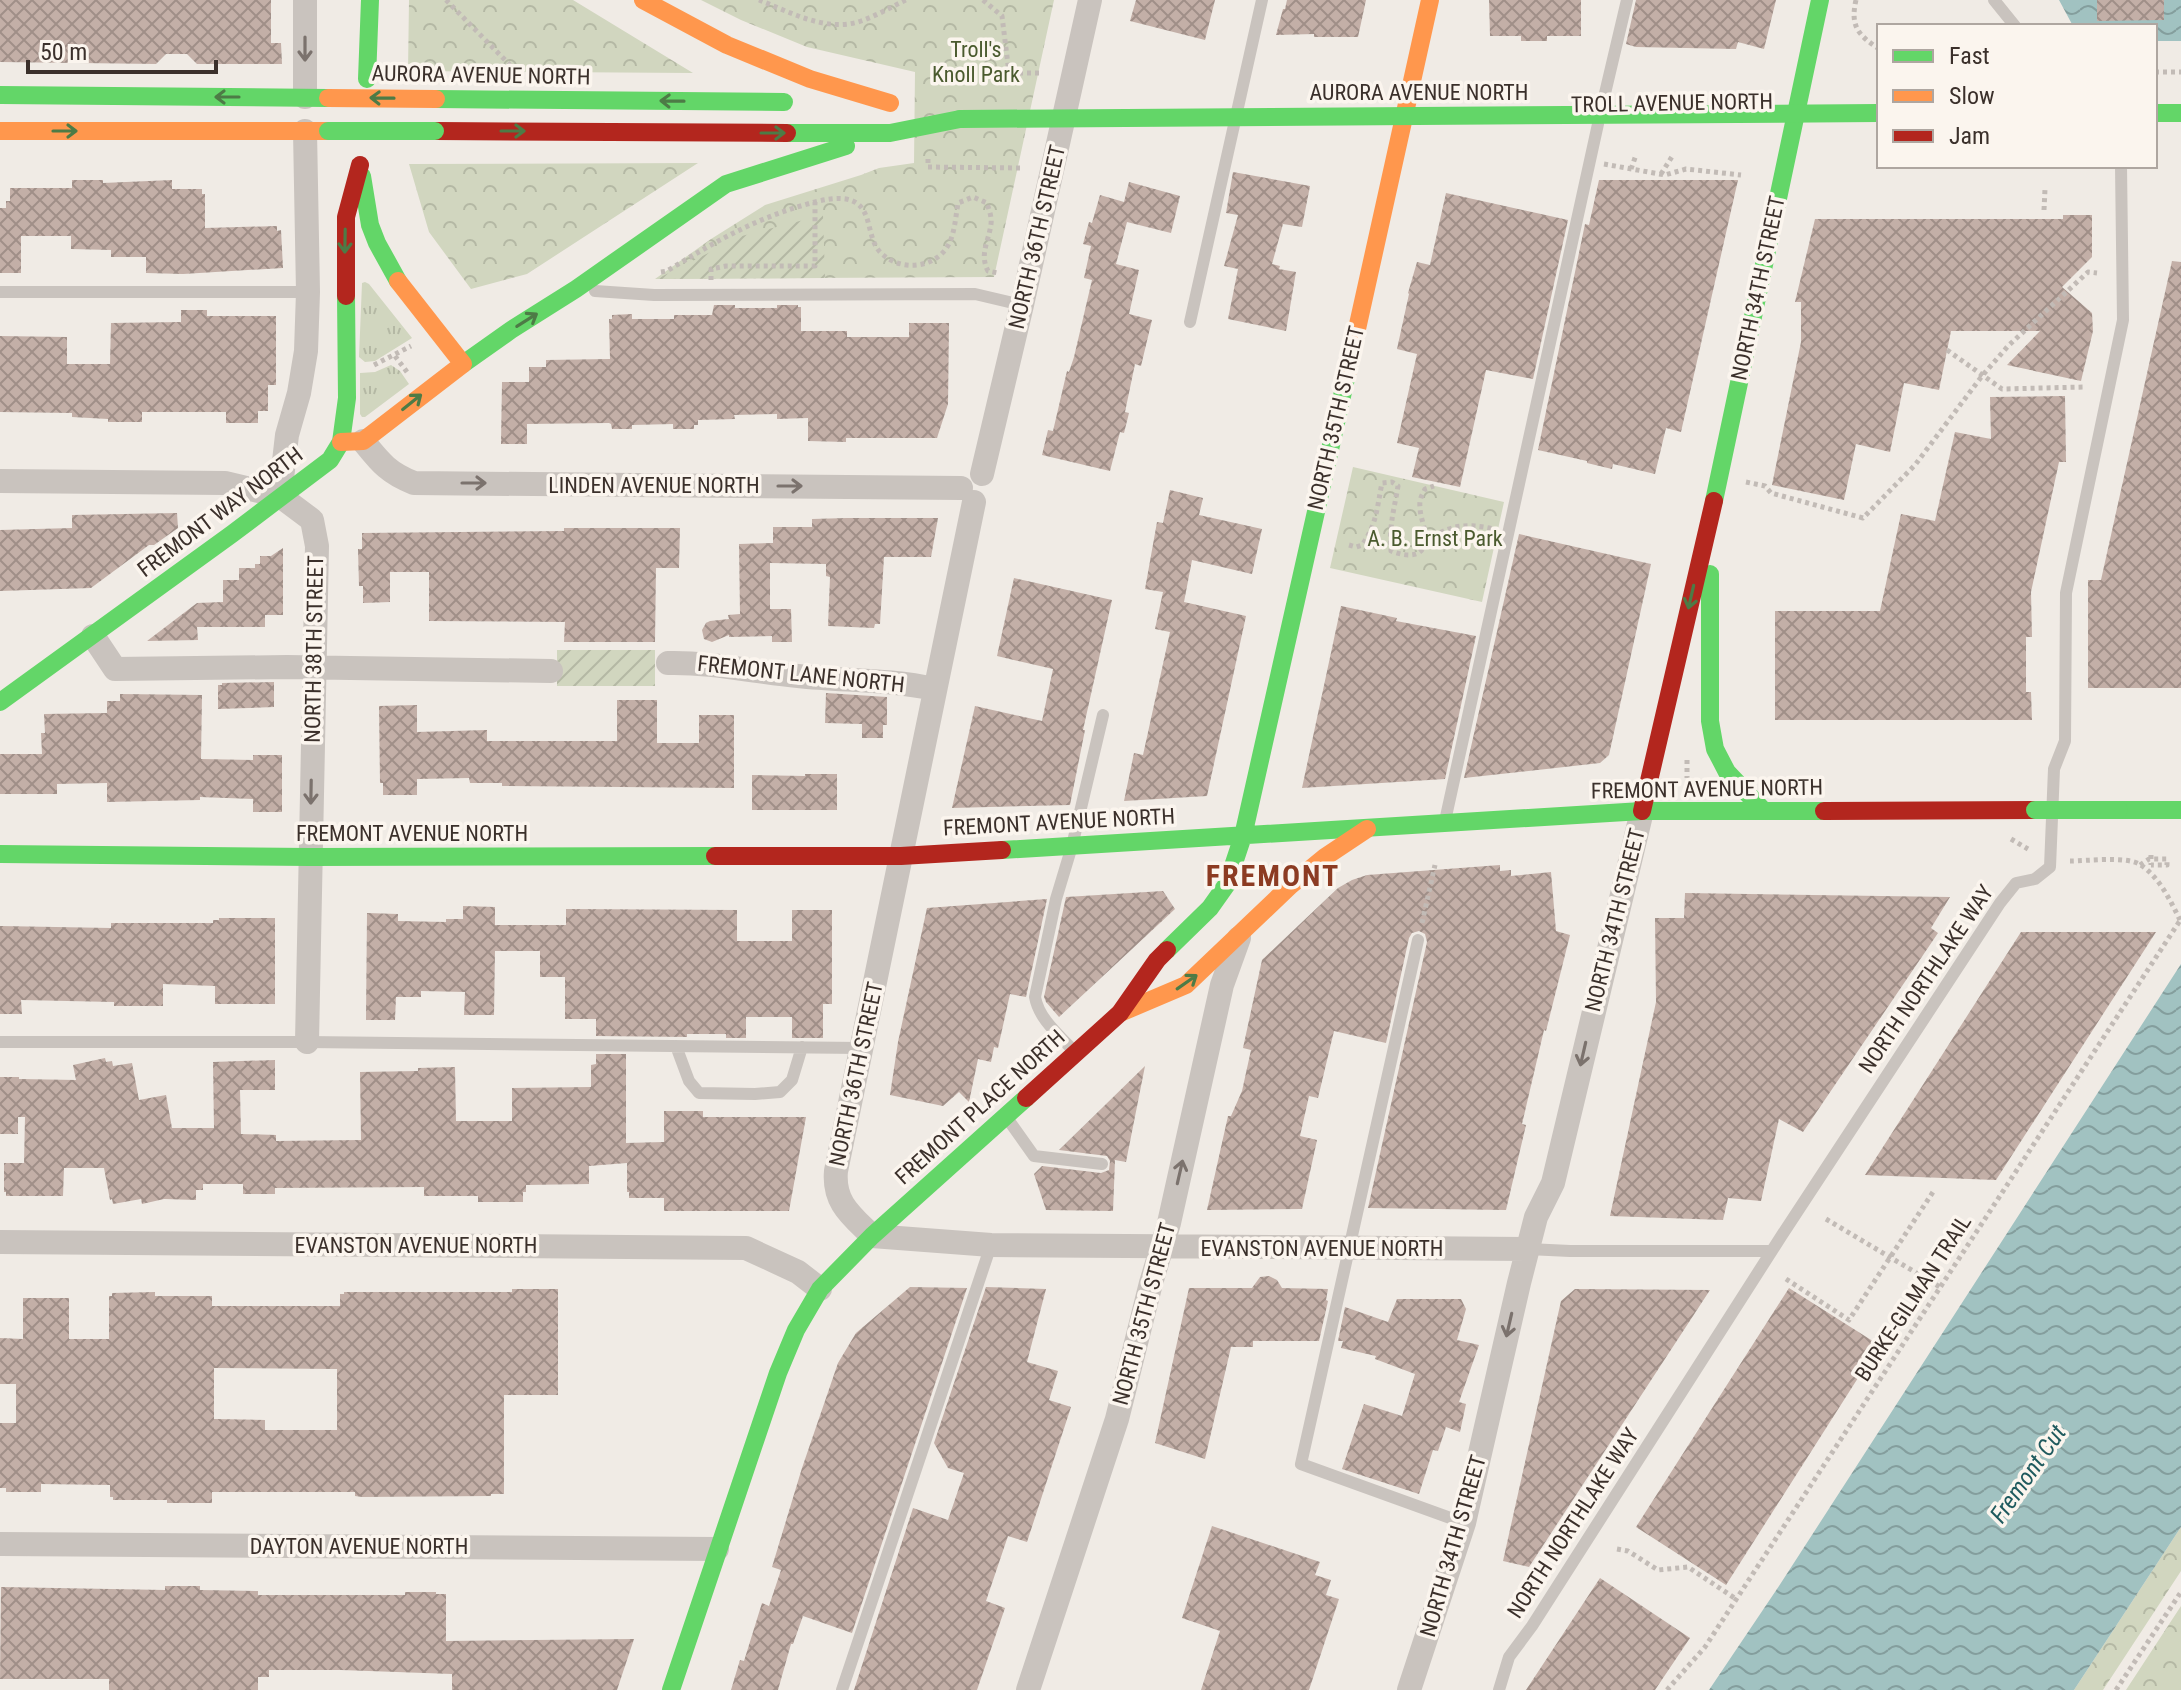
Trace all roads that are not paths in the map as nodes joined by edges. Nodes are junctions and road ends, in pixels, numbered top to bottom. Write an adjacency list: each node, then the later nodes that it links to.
1 (305, 0): 13 (street, one-way to 13)
2 (370, 0): 11 (main road)
3 (643, 0): 21 (main road)
4 (1090, 0): 22 (street, NORTH 36TH STREET)
5 (1262, 0): 18 (lane)
6 (1430, 0): 19 (main road, NORTH 35TH STREET)
7 (1627, 0): 20 (lane)
8 (1820, 0): 15 (main road, NORTH 34TH STREET)
9 (1994, 0): 10 (lane)
10 (2013, 24)
11 (367, 79)
12 (0, 95): 13 (main road, AURORA AVENUE NORTH, one-way to 12)
13 (316, 98): 16 (main road, AURORA AVENUE NORTH, one-way to 13, bridge)
14 (1836, 100): 15 (lane)
15 (1798, 101): 20 (street, TROLL AVENUE NORTH); 39 (main road, NORTH 34TH STREET)
16 (795, 102)
17 (827, 102): 21 (main road, AURORA AVENUE NORTH)
18 (1238, 105): 19 (street, TROLL AVENUE NORTH); 22 (street, TROLL AVENUE NORTH); 35 (lane)
19 (1406, 105): 20 (street, TROLL AVENUE NORTH); 54 (main road, NORTH 35TH STREET)
20 (1602, 105): 52 (lane)
21 (904, 106): 26 (main road, AURORA AVENUE NORTH)
22 (1066, 106): 34 (street, NORTH 36TH STREET)
23 (1877, 113): 26 (main road, AURORA AVENUE NORTH, bridge)
24 (2157, 113): 25 (main road)
25 (2181, 113)
26 (960, 119): 29 (main road, AURORA AVENUE NORTH)
27 (0, 131): 28 (main road, AURORA AVENUE NORTH, one-way to 28)
28 (316, 131): 29 (main road, AURORA AVENUE NORTH, one-way to 29, bridge); 33 (street)
29 (890, 133): 31 (main road, FREMONT WAY NORTH)
30 (2121, 168): 76 (lane, NORTH NORTHLAKE WAY)
31 (576, 289): 34 (lane); 36 (main road, FREMONT WAY NORTH, one-way to 31)
32 (0, 292): 33 (lane)
33 (308, 292): 41 (street)
34 (1022, 305): 40 (street, NORTH 36TH STREET)
35 (1190, 322)
36 (463, 364): 37 (main road, FREMONT WAY NORTH, one-way to 36); 37 (main road, one-way to 37)
37 (352, 442): 40 (street, LINDEN AVENUE NORTH, one-way to 40); 41 (main road, FREMONT WAY NORTH)
38 (0, 481): 41 (street)
39 (1715, 494): 49 (main road); 51 (main road, NORTH 34TH STREET, one-way to 51)
40 (967, 495): 46 (street, NORTH 36TH STREET)
41 (280, 496): 42 (main road, FREMONT WAY NORTH); 44 (street, NORTH 38TH STREET)
42 (93, 636): 44 (street); 47 (main road, FREMONT WAY NORTH)
43 (668, 663): 46 (street, FREMONT LANE NORTH)
44 (313, 667): 45 (street); 58 (street, NORTH 38TH STREET, one-way to 58)
45 (551, 671)
46 (934, 689): 57 (street, NORTH 36TH STREET)
47 (0, 702)
48 (1103, 715): 55 (lane)
49 (1763, 810): 50 (main road, FREMONT AVENUE NORTH, bridge); 51 (main road, FREMONT AVENUE NORTH)
50 (2181, 810)
51 (1642, 811): 52 (main road, FREMONT AVENUE NORTH); 75 (street, NORTH 34TH STREET, one-way to 75)
52 (1444, 823): 53 (main road, FREMONT AVENUE NORTH)
53 (1368, 828): 54 (main road, FREMONT AVENUE NORTH); 59 (main road, FREMONT PLACE NORTH)
54 (1243, 836): 55 (main road, FREMONT AVENUE NORTH); 61 (main road, FREMONT PLACE NORTH)
55 (1072, 846): 57 (main road, FREMONT AVENUE NORTH); 67 (lane)
56 (0, 854): 58 (main road, FREMONT AVENUE NORTH)
57 (901, 856): 58 (main road, FREMONT AVENUE NORTH); 66 (street, NORTH 36TH STREET)
58 (310, 857): 63 (street, NORTH 38TH STREET)
59 (1241, 933): 61 (main road, FREMONT PLACE NORTH, one-way to 59); 73 (street, NORTH 35TH STREET, one-way to 59)
60 (1418, 940): 74 (lane)
61 (1120, 1013): 67 (main road, FREMONT PLACE NORTH)
62 (0, 1042): 63 (lane)
63 (307, 1042): 64 (lane)
64 (676, 1046): 65 (lane); 65 (lane)
65 (802, 1047): 66 (lane)
66 (861, 1048): 70 (street, NORTH 36TH STREET)
67 (1076, 1053): 68 (main road, FREMONT PLACE NORTH)
68 (1005, 1116): 69 (lane); 70 (main road, FREMONT PLACE NORTH)
69 (1102, 1164)
70 (872, 1236): 72 (street, EVANSTON AVENUE NORTH); 77 (main road)
71 (0, 1242): 77 (street, EVANSTON AVENUE NORTH)
72 (991, 1245): 73 (street, EVANSTON AVENUE NORTH); 82 (lane)
73 (1161, 1248): 74 (street, EVANSTON AVENUE NORTH); 83 (street, NORTH 35TH STREET)
74 (1349, 1248): 75 (street, EVANSTON AVENUE NORTH); 78 (lane)
75 (1528, 1249): 76 (lane, EVANSTON AVENUE NORTH); 78 (street, NORTH 34TH STREET, one-way to 78)
76 (1772, 1251): 85 (lane, NORTH NORTHLAKE WAY)
77 (820, 1289): 80 (main road)
78 (1464, 1523): 84 (street, NORTH 34TH STREET)
79 (0, 1544): 80 (street, DAYTON AVENUE NORTH)
80 (717, 1549): 81 (main road)
81 (671, 1690)
82 (842, 1690)
83 (1028, 1690)
84 (1409, 1690)
85 (1499, 1690)

